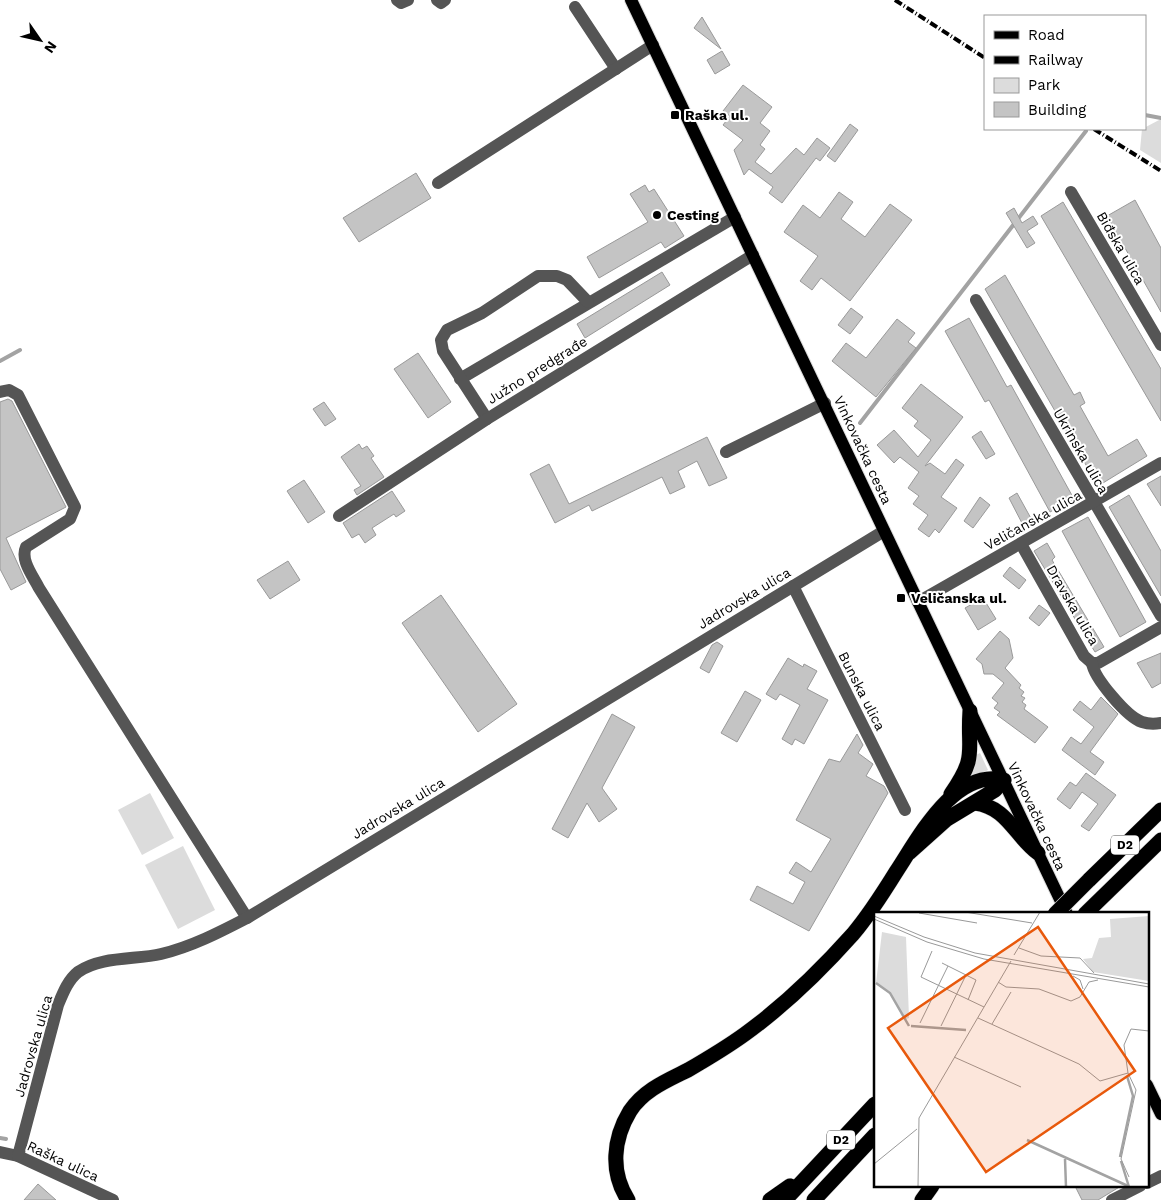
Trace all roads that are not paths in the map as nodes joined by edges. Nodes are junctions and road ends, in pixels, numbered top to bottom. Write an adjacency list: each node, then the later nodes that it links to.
1 (397, 0): 2 (street)
2 (408, 0)
3 (437, 0): 4 (street)
4 (445, 0)
5 (631, 0): 7 (main road, Vinkovačka cesta)
6 (576, 7): 8 (street)
7 (653, 45): 8 (street); 11 (main road, Vinkovačka cesta)
8 (616, 68): 9 (street)
9 (438, 183)
10 (1071, 192): 15 (street, Biđska ulica)
11 (735, 217): 12 (main road, Vinkovačka cesta); 14 (street)
12 (754, 255): 18 (main road, Vinkovačka cesta); 19 (street, Južno predgrađe)
13 (976, 300): 22 (street, Ukrinska ulica)
14 (588, 302): 16 (street); 16 (street)
15 (1161, 345)
16 (460, 379): 19 (street)
17 (0, 392): 44 (street)
18 (825, 403): 20 (street); 24 (main road, Vinkovačka cesta)
19 (487, 419): 23 (street, Južno predgrađe)
20 (726, 452)
21 (1161, 463): 22 (street, Veličanska ulica)
22 (1094, 503): 25 (street, Veličanska ulica); 28 (street, Ukrinska ulica)
23 (339, 516)
24 (884, 531): 26 (street, Jadrovska ulica); 27 (main road, Vinkovačka cesta)
25 (1021, 544): 27 (street, Veličanska ulica); 30 (street, Dravska ulica)
26 (793, 586): 36 (street, Bunska ulica); 44 (street, Jadrovska ulica)
27 (918, 602): 31 (main road, Vinkovačka cesta)
28 (1161, 616)
29 (1161, 627): 30 (street, Dravska ulica)
30 (1092, 663): 32 (street)
31 (970, 711): 33 (main road, Vinkovačka cesta); 35 (highway)
32 (1161, 723)
33 (1004, 780): 34 (highway); 35 (highway); 40 (main road, Vinkovačka cesta)
34 (975, 802): 39 (highway); 40 (highway)
35 (944, 803): 39 (highway)
36 (905, 810)
37 (1161, 810): 41 (highway, D2, bridge)
38 (1161, 840): 43 (highway, D2)
39 (909, 852): 58 (highway)
40 (1038, 854): 42 (main road, Vinkovačka cesta)
41 (1057, 912)
42 (1066, 912)
43 (1087, 912)
44 (247, 918): 51 (street, Jadrovska ulica)
45 (1148, 1086): 46 (main road)
46 (1158, 1099): 48 (main road)
47 (874, 1105): 53 (highway, D2)
48 (1161, 1114)
49 (874, 1136): 61 (highway, D2)
50 (0, 1152): 51 (street, Raška ulica)
51 (18, 1156): 57 (street, Raška ulica)
52 (1161, 1176): 54 (street)
53 (806, 1177): 59 (highway); 60 (highway, D2)
54 (1148, 1182)
55 (931, 1188): 62 (highway)
56 (1136, 1188): 63 (street)
57 (113, 1200)
58 (628, 1200)
59 (770, 1200)
60 (785, 1200)
61 (814, 1200)
62 (922, 1200)
63 (1112, 1200)

